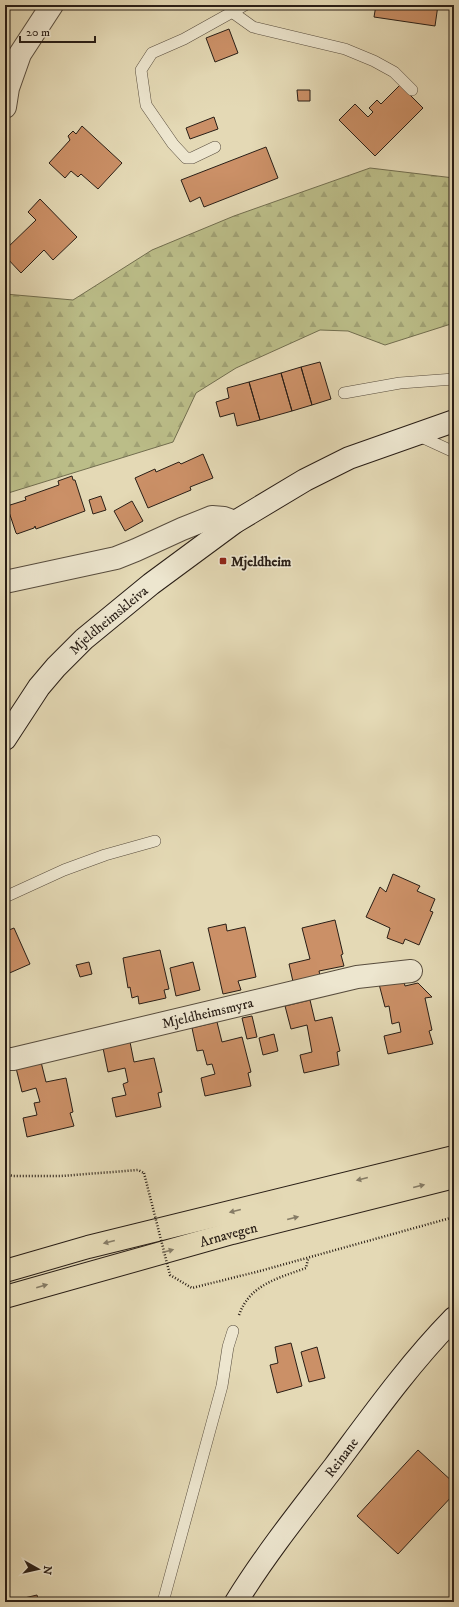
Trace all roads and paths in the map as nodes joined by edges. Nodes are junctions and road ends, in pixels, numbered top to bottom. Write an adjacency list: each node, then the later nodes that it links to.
1 (52, 5): 4 (main road)
2 (245, 5): 3 (lane)
3 (232, 12): 5 (lane); 7 (lane)
4 (13, 52): 6 (main road)
5 (412, 90)
6 (5, 106)
7 (215, 147)
8 (454, 379): 9 (lane)
9 (344, 393)
10 (454, 421): 11 (main road, Mjeldheimskleiva)
11 (414, 434): 12 (lane); 13 (main road, Mjeldheimskleiva)
12 (454, 452)
13 (235, 522): 14 (main road); 15 (main road, Mjeldheimskleiva)
14 (5, 582)
15 (5, 739)
16 (155, 841): 17 (lane)
17 (5, 897)
18 (411, 971): 19 (main road, Mjeldheimsmyra)
19 (5, 1059)
20 (454, 1157): 25 (highway, Arnavegen, one-way to 25)
21 (5, 1174): 24 (path, bridge)
22 (454, 1177): 26 (highway, Arnavegen, one-way to 22)
23 (454, 1217): 24 (path)
24 (308, 1258): 28 (path)
25 (5, 1271)
26 (5, 1297)
27 (454, 1318): 30 (main road, Reinane)
28 (233, 1330): 29 (lane)
29 (163, 1602)
30 (236, 1602)

